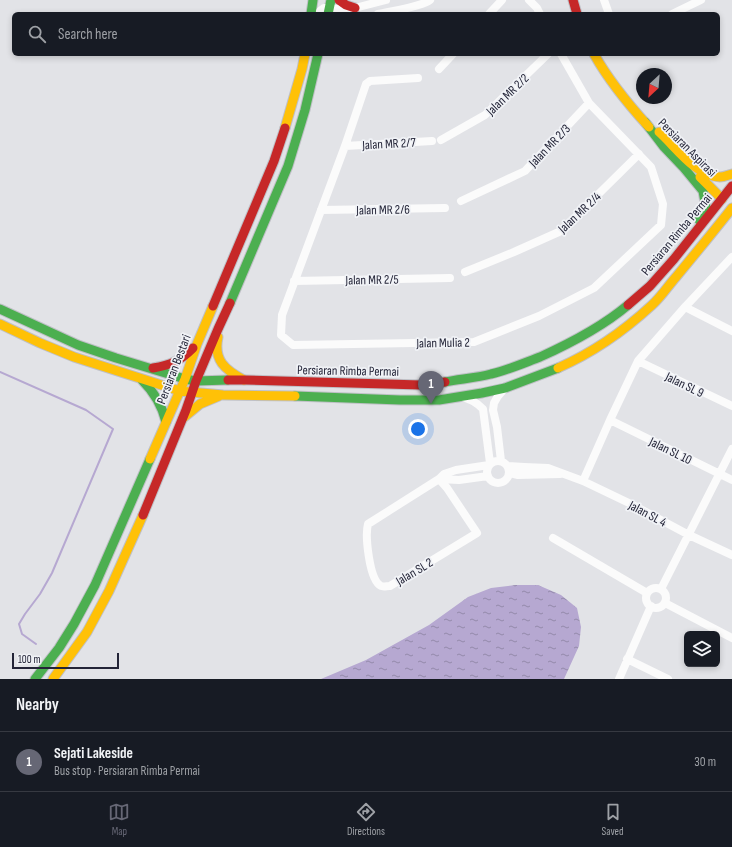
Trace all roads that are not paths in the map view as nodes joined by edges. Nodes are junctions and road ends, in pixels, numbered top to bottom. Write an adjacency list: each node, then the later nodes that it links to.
1 (313, 0): 12 (main road)
2 (339, 0): 11 (main road)
3 (386, 0): 11 (street)
4 (430, 0): 14 (street)
5 (502, 0): 15 (street)
6 (530, 0): 16 (street)
7 (573, 0): 17 (main road)
8 (604, 0): 18 (street)
9 (701, 0): 19 (street)
10 (329, 7): 11 (street); 13 (street)
11 (355, 8)
12 (311, 12)
13 (320, 12)
14 (387, 12)
15 (491, 12)
16 (539, 12)
17 (576, 12)
18 (608, 12)
19 (676, 12)
20 (305, 56): 55 (main road, Persiaran Bestari)
21 (318, 56): 51 (main road, Persiaran Bestari)
22 (451, 56): 26 (street)
23 (546, 56): 30 (street, Jalan MR 2/2)
24 (563, 56): 28 (street, Jalan Mulia 2)
25 (595, 56): 29 (main road, Persiaran Aspirasi)
26 (439, 69)
27 (418, 78): 32 (street, Jalan Mulia 2)
28 (589, 103): 33 (street, Jalan Mulia 2); 38 (street, Jalan MR 2/3)
29 (645, 122): 34 (main road); 36 (main road, Persiaran Aspirasi); 47 (main road)
30 (441, 140)
31 (432, 141): 32 (street, Jalan MR 2/7)
32 (345, 146): 41 (street, Jalan Mulia 2)
33 (639, 154): 43 (street, Jalan MR 2/4); 45 (street, Jalan Mulia 2)
34 (732, 174)
35 (732, 186): 36 (main road, Persiaran Rimba Permai)
36 (722, 199): 37 (main road); 46 (main road); 47 (main road, Persiaran Rimba Permai)
37 (732, 199)
38 (462, 202)
39 (445, 208): 41 (street, Jalan MR 2/6)
40 (732, 208): 46 (main road, Persiaran Rimba Permai)
41 (321, 210): 45 (street, Jalan Mulia 2)
42 (732, 257): 48 (street)
43 (465, 272)
44 (450, 278): 45 (street, Jalan MR 2/5)
45 (294, 281)
46 (673, 281): 62 (main road, Persiaran Rimba Permai)
47 (650, 286): 60 (main road, Persiaran Rimba Permai)
48 (685, 307): 54 (street); 56 (street)
49 (0, 309): 57 (main road, Persiaran Rimba Permai)
50 (0, 324): 53 (main road, Persiaran Rimba Permai)
51 (218, 329): 60 (main road); 61 (main road, Persiaran Bestari)
52 (0, 330): 53 (street)
53 (12, 330): 58 (main road, Persiaran Rimba Permai)
54 (732, 331)
55 (197, 344): 57 (main road); 59 (main road, Persiaran Bestari)
56 (638, 361): 67 (street, Jalan SL 9); 69 (street)
57 (150, 369): 59 (main road, Persiaran Rimba Permai)
58 (142, 379): 63 (main road, Persiaran Rimba Permai); 70 (main road)
59 (185, 379): 61 (main road, Persiaran Rimba Permai); 63 (main road, Persiaran Bestari)
60 (244, 380): 61 (main road, Persiaran Rimba Permai)
61 (196, 381): 64 (main road, Persiaran Bestari)
62 (505, 388): 66 (main road, Persiaran Rimba Permai); 72 (street)
63 (180, 391): 64 (main road, Persiaran Rimba Permai); 70 (main road, Persiaran Bestari)
64 (192, 393): 65 (main road, Persiaran Rimba Permai); 68 (main road, Persiaran Bestari)
65 (223, 395): 66 (main road, Persiaran Rimba Permai); 68 (main road)
66 (460, 396): 73 (street)
67 (732, 406)
68 (182, 418): 90 (main road, Persiaran Bestari)
69 (610, 420): 75 (street, Jalan SL 10); 79 (street)
70 (166, 422): 89 (main road, Persiaran Bestari)
71 (732, 449): 75 (street)
72 (501, 461): 73 (street); 74 (street)
73 (490, 464): 76 (street); 77 (street, Jalan SL 2)
74 (509, 469): 76 (street); 79 (street, Jalan SL 4)
75 (720, 474): 78 (street, Jalan SL 10); 80 (street)
76 (488, 476): 77 (street)
77 (439, 479): 77 (street, Jalan SL 2)
78 (732, 480)
79 (583, 481): 80 (street, Jalan SL 4)
80 (689, 535): 82 (street, Jalan SL 4); 83 (street)
81 (553, 538): 84 (street)
82 (732, 555)
83 (661, 589): 84 (street); 85 (street)
84 (647, 593): 86 (street)
85 (664, 603): 86 (street); 87 (street)
86 (651, 606): 88 (street)
87 (732, 638)
88 (627, 659): 91 (street); 92 (street)
89 (35, 679)
90 (53, 679)
91 (619, 679)
92 (668, 679)

